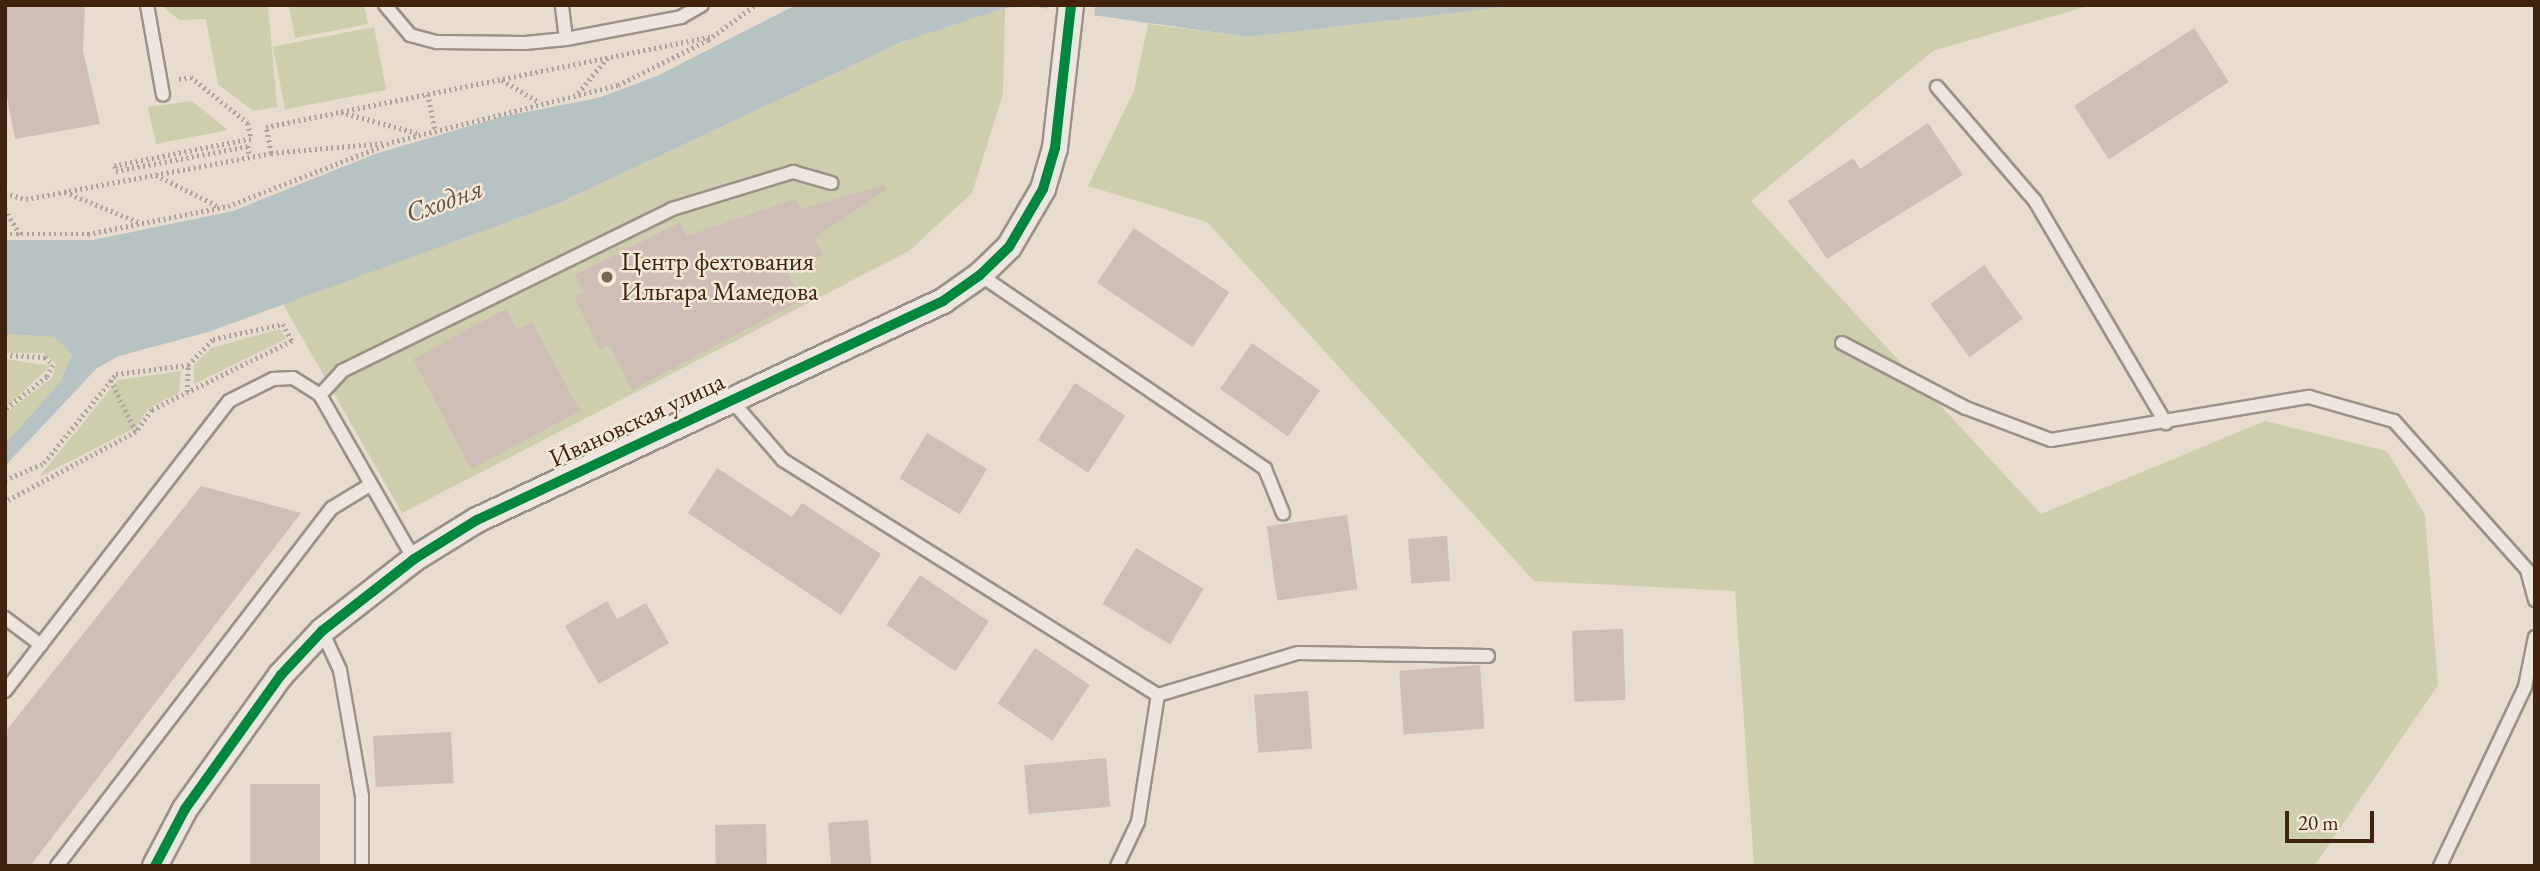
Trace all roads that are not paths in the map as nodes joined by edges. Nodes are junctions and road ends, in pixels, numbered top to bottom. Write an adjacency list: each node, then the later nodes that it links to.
1 (147, 5): 8 (lane)
2 (385, 5): 6 (lane)
3 (562, 5): 6 (lane)
4 (702, 5): 6 (lane)
5 (1071, 13): 10 (street, Ивановская улица)
6 (566, 40)
7 (1937, 87): 14 (lane)
8 (162, 88)
9 (831, 183): 12 (lane)
10 (980, 275): 13 (street, Ивановская улица); 16 (lane)
11 (1842, 343): 14 (lane)
12 (320, 395): 15 (lane); 22 (lane)
13 (732, 401): 17 (street, Ивановская улица); 25 (lane)
14 (2166, 423): 18 (lane)
15 (370, 485): 17 (lane); 26 (lane)
16 (1283, 513)
17 (414, 559): 20 (street, Ивановская улица)
18 (2535, 600)
19 (5, 618): 22 (lane)
20 (322, 631): 27 (street, Ивановская улица); 28 (lane)
21 (2535, 637): 30 (lane)
22 (41, 645): 24 (lane)
23 (1488, 656): 25 (lane)
24 (5, 691)
25 (1158, 695): 29 (lane)
26 (57, 866)
27 (155, 866)
28 (362, 866)
29 (1117, 866)
30 (2440, 866)

